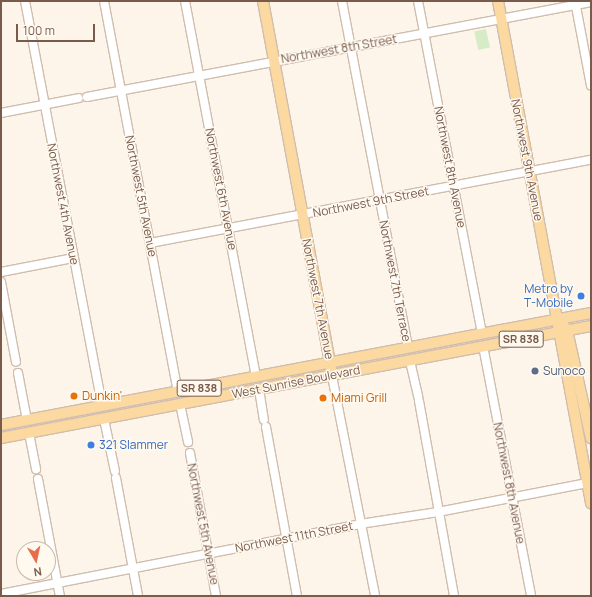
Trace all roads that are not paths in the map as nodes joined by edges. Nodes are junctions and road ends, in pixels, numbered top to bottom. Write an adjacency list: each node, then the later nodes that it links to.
1 (25, 1): 17 (street, Northwest 4th Avenue)
2 (104, 1): 16 (street, Northwest 5th Avenue)
3 (185, 1): 14 (street, Northwest 6th Avenue)
4 (263, 1): 13 (main road, Northwest 7th Avenue)
5 (342, 1): 12 (street, Northwest 7th Terrace)
6 (418, 1): 11 (street, Northwest 8th Avenue)
7 (498, 1): 10 (main road, Northwest 9th Avenue)
8 (591, 2): 9 (street, Northwest 8th Street)
9 (576, 3): 10 (street, Northwest 8th Street); 15 (street)
10 (501, 19): 11 (street, Northwest 8th Street); 20 (main road, Northwest 9th Avenue)
11 (424, 33): 12 (street, Northwest 8th Street); 21 (street, Northwest 8th Avenue)
12 (351, 46): 13 (street, Northwest 8th Street); 22 (street, Northwest 7th Terrace)
13 (274, 61): 14 (street, Northwest 8th Street); 23 (main road, Northwest 7th Avenue)
14 (199, 75): 16 (street, Northwest 8th Street); 24 (street, Northwest 6th Avenue)
15 (591, 86)
16 (121, 90): 17 (street, Northwest 8th Street); 25 (street, Northwest 5th Avenue)
17 (45, 105): 18 (street, Northwest 8th Street); 26 (street, Northwest 4th Avenue)
18 (1, 113)
19 (591, 160): 20 (street, Northwest 9th Street)
20 (529, 171): 21 (street, Northwest 9th Street); 30 (main road, Northwest 9th Avenue)
21 (454, 186): 22 (street, Northwest 9th Street); 33 (street, Northwest 8th Avenue)
22 (380, 200): 23 (street, Northwest 9th Street); 35 (street, Northwest 7th Terrace)
23 (302, 215): 24 (street, Northwest 9th Street); 38 (main road, Northwest 7th Avenue)
24 (228, 228): 25 (street, Northwest 9th Street); 41 (street, Northwest 6th Avenue)
25 (150, 243): 43 (street, Northwest 5th Avenue)
26 (73, 258): 27 (street); 46 (street, Northwest 4th Avenue)
27 (1, 272)
28 (1, 282): 37 (street)
29 (591, 313): 30 (main road, West Sunrise Boulevard / SR 838)
30 (558, 319): 32 (main road, Northwest 9th Avenue); 33 (main road, West Sunrise Boulevard / SR 838)
31 (591, 326): 32 (main road, West Sunrise Boulevard / SR 838)
32 (563, 331): 34 (main road, West Sunrise Boulevard / SR 838); 44 (main road, Northwest 9th Avenue); 58 (main road, Northwest 9th Avenue)
33 (482, 334): 35 (main road, West Sunrise Boulevard / SR 838)
34 (483, 346): 36 (main road, West Sunrise Boulevard / SR 838); 59 (street, Northwest 8th Avenue)
35 (408, 348): 38 (main road, West Sunrise Boulevard / SR 838)
36 (410, 361): 40 (main road, West Sunrise Boulevard / SR 838); 61 (street)
37 (16, 362)
38 (330, 364): 40 (main road, Northwest 7th Avenue); 41 (main road, West Sunrise Boulevard / SR 838)
39 (18, 373): 49 (street)
40 (332, 376): 42 (main road, West Sunrise Boulevard / SR 838); 62 (street, Northwest 7th Avenue)
41 (256, 377): 43 (main road, West Sunrise Boulevard / SR 838)
42 (258, 389): 45 (main road, West Sunrise Boulevard / SR 838); 63 (street)
43 (178, 391): 46 (main road, West Sunrise Boulevard / SR 838); 47 (main road)
44 (588, 403): 53 (main road, Northwest 9th Avenue)
45 (180, 404): 47 (main road, West Sunrise Boulevard / SR 838); 54 (street)
46 (102, 406): 49 (main road, West Sunrise Boulevard / SR 838)
47 (166, 407): 48 (main road, West Sunrise Boulevard / SR 838)
48 (104, 419): 51 (main road, West Sunrise Boulevard / SR 838); 65 (street)
49 (27, 420): 50 (main road, West Sunrise Boulevard / SR 838)
50 (1, 425)
51 (29, 433): 52 (main road, West Sunrise Boulevard / SR 838); 56 (street)
52 (1, 438)
53 (591, 438)
54 (188, 442)
55 (190, 453): 64 (street, Northwest 5th Avenue)
56 (36, 469)
57 (38, 479): 66 (street)
58 (587, 483): 59 (street, Northwest 11th Street); 60 (main road, Northwest 9th Avenue)
59 (512, 497): 61 (street, Northwest 11th Street); 74 (street, Northwest 8th Avenue)
60 (591, 503)
61 (438, 512): 62 (street, Northwest 11th Street); 73 (street)
62 (360, 524): 63 (street, Northwest 11th Street); 72 (street, Northwest 7th Avenue)
63 (286, 538): 64 (street, Northwest 11th Street); 71 (street)
64 (208, 553): 65 (street, Northwest 11th Street); 70 (street, Northwest 5th Avenue)
65 (133, 569): 66 (street, Northwest 11th Street); 69 (street)
66 (58, 583): 67 (street, Northwest 11th Street); 68 (street)
67 (1, 594)
68 (60, 596)
69 (138, 596)
70 (216, 596)
71 (297, 596)
72 (375, 596)
73 (454, 596)
74 (531, 596)

